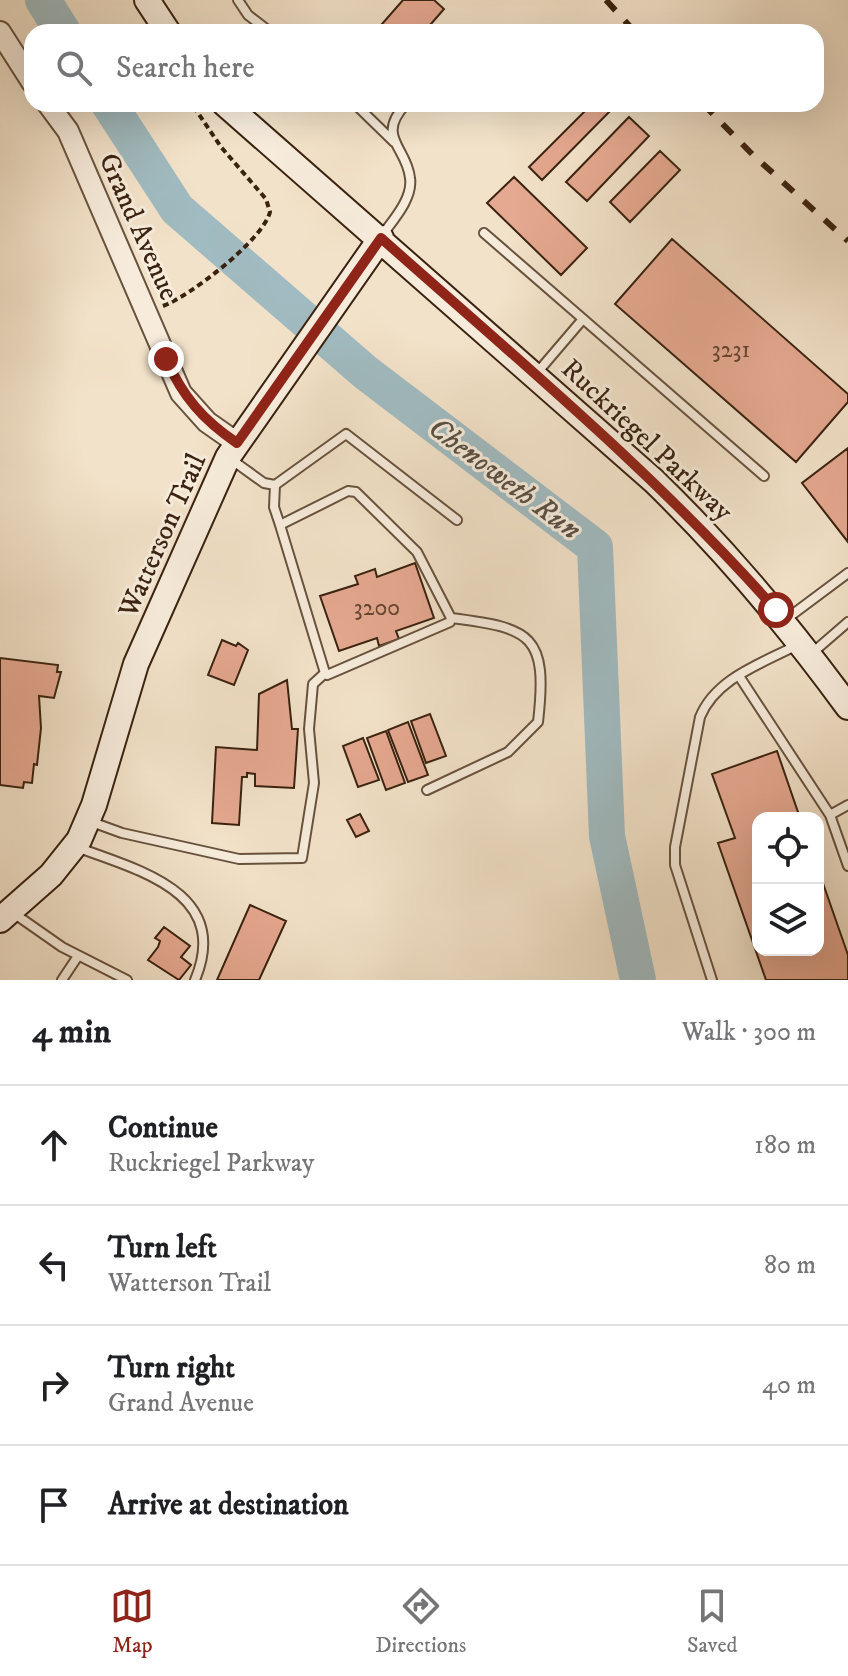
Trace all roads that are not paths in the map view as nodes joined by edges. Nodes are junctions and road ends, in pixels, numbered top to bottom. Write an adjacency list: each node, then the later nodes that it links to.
1 (147, 0): 3 (main road)
2 (238, 0): 4 (lane)
3 (163, 24)
4 (260, 24)
5 (0, 32): 6 (street)
6 (24, 70)
7 (54, 112): 16 (street, Grand Avenue)
8 (233, 112): 13 (main road)
9 (363, 112): 11 (lane)
10 (401, 112): 11 (lane)
11 (394, 143): 13 (lane)
12 (484, 233): 14 (lane)
13 (381, 238): 15 (main road, Ruckriegel Parkway); 16 (main road, Watterson Trail)
14 (583, 319): 15 (lane); 17 (lane)
15 (535, 375): 23 (main road, Ruckriegel Parkway)
16 (233, 450): 18 (lane); 32 (main road, Watterson Trail)
17 (764, 476)
18 (275, 485): 19 (lane); 20 (lane)
19 (457, 520)
20 (280, 525): 22 (lane); 26 (lane)
21 (848, 573): 23 (lane)
22 (451, 618): 26 (lane); 29 (lane)
23 (785, 620): 25 (main road, Ruckriegel Parkway)
24 (848, 622): 25 (lane)
25 (806, 649): 27 (lane); 28 (main road, Ruckriegel Parkway)
26 (325, 673): 32 (lane)
27 (739, 676): 31 (lane); 40 (lane)
28 (848, 707)
29 (427, 790)
30 (848, 805): 31 (lane)
31 (830, 815): 34 (lane)
32 (88, 821): 33 (main road, Watterson Trail)
33 (74, 847): 35 (main road, Watterson Trail); 39 (lane)
34 (848, 866)
35 (6, 916): 36 (lane)
36 (78, 956): 37 (lane); 38 (lane)
37 (62, 980)
38 (127, 980)
39 (195, 980)
40 (712, 980)

